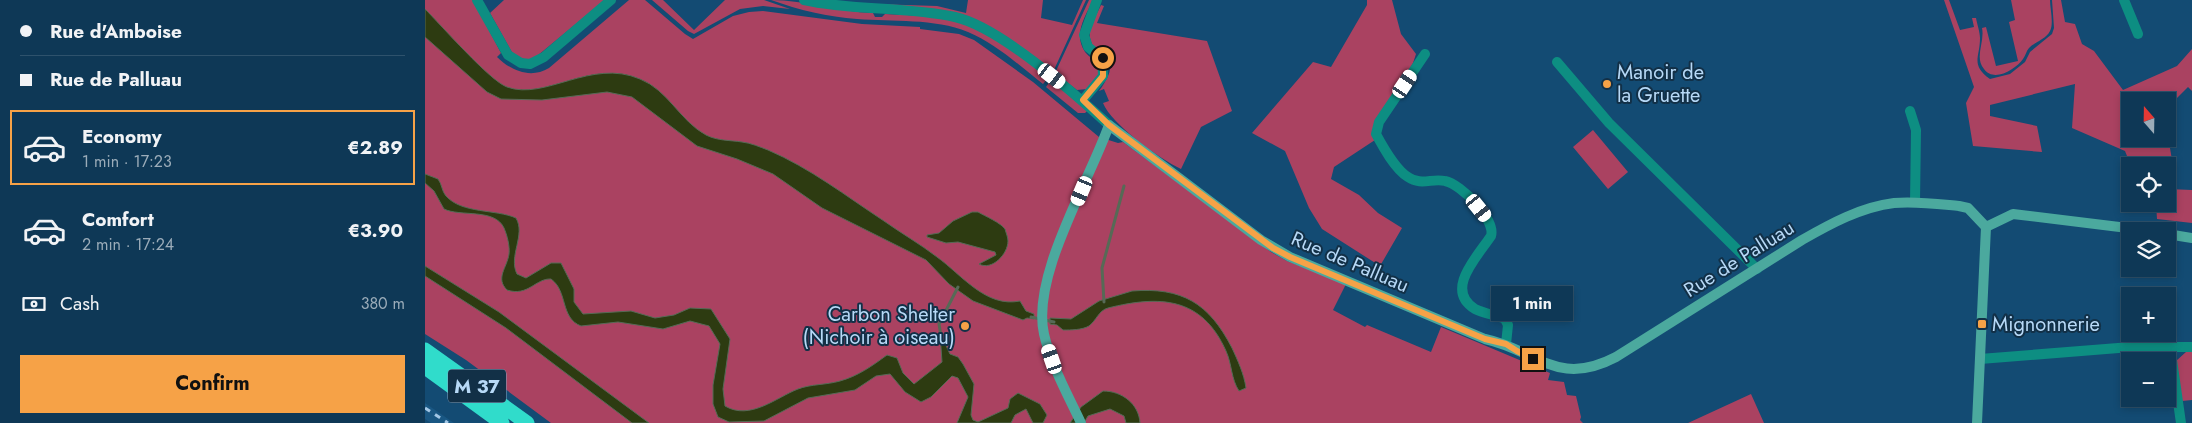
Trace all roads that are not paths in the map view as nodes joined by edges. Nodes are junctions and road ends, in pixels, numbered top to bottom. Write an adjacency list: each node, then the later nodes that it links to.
1 (477, 0): 2 (street)
2 (611, 0)
3 (804, 0): 9 (street, Rue de Palluau)
4 (1097, 0): 9 (street)
5 (2124, 0): 6 (street)
6 (2138, 34)
7 (1425, 54): 18 (street)
8 (1557, 62): 17 (street)
9 (1083, 100): 11 (street, Rue de Palluau)
10 (1910, 111): 12 (street)
11 (1109, 125): 18 (street, Rue de Palluau); 24 (street)
12 (1915, 202): 13 (street, Rue de Palluau); 17 (street, Rue de Palluau)
13 (1986, 227): 14 (street); 22 (street)
14 (2121, 227)
15 (2176, 235): 16 (street)
16 (2192, 238)
17 (1757, 269): 18 (street, Rue de Palluau)
18 (1506, 344)
19 (2170, 346): 20 (street); 22 (street); 28 (street)
20 (2192, 347)
21 (425, 350): 26 (highway, M 37)
22 (1980, 359): 27 (street)
23 (425, 367): 25 (highway, M 37)
24 (1078, 418)
25 (502, 423)
26 (527, 423)
27 (1977, 423)
28 (2181, 423)

